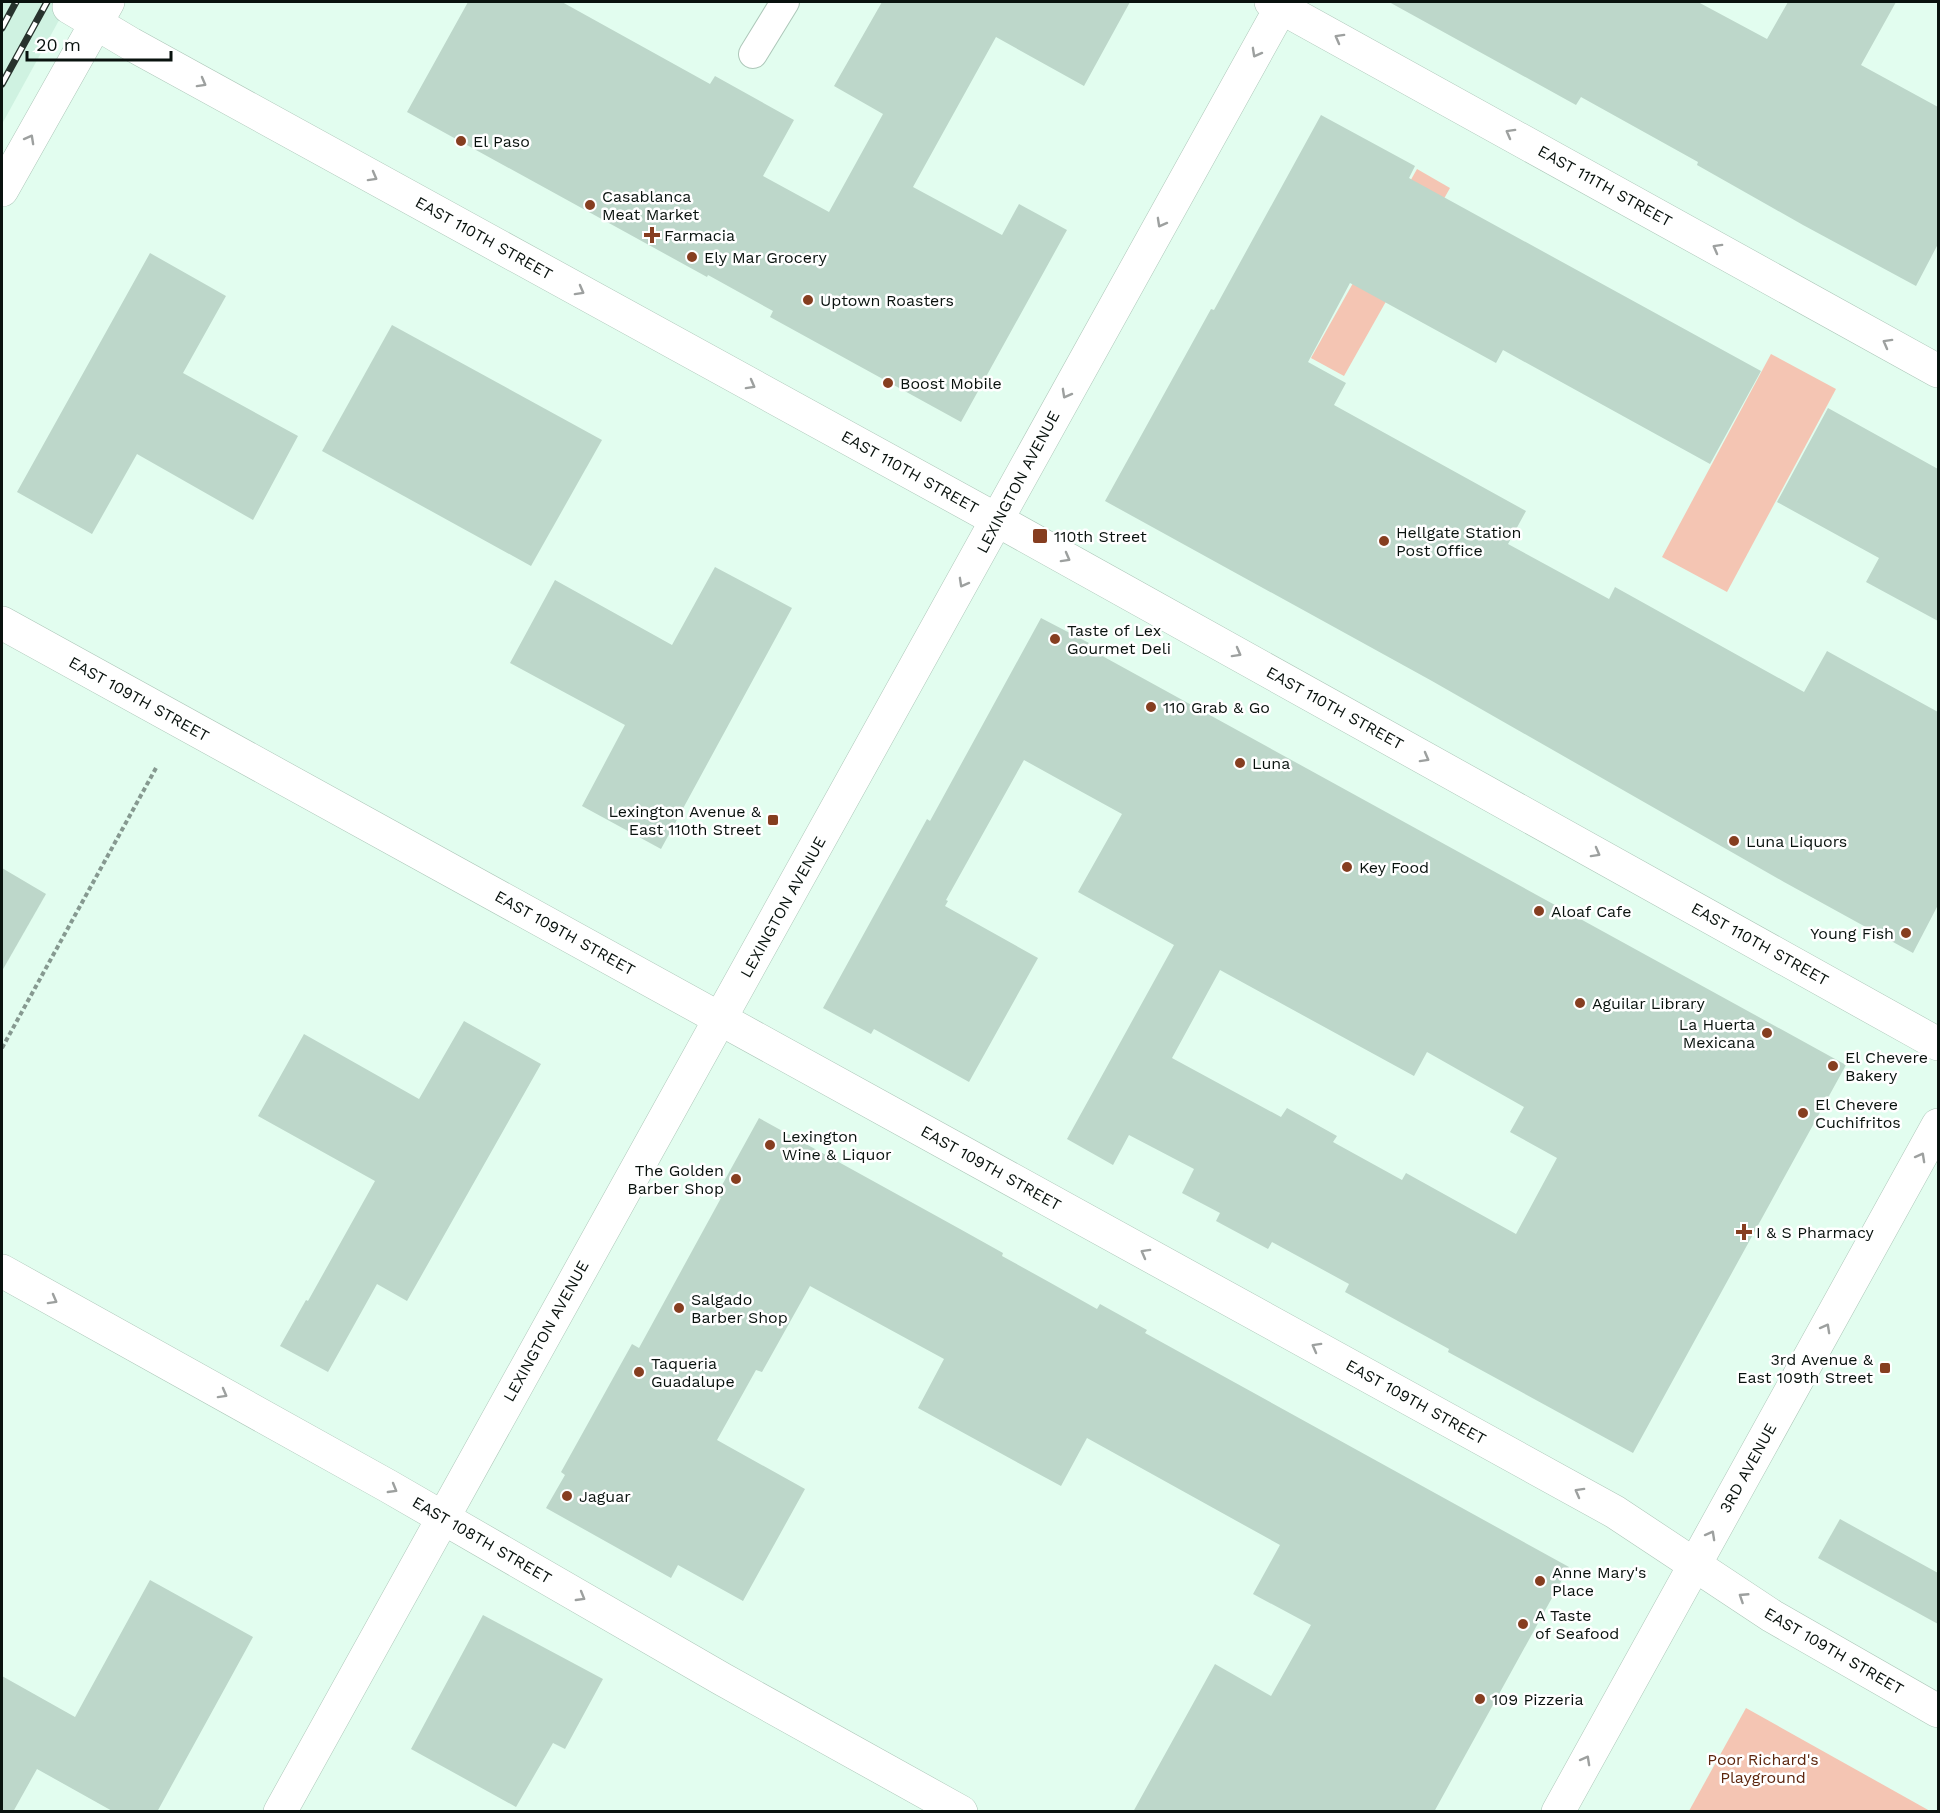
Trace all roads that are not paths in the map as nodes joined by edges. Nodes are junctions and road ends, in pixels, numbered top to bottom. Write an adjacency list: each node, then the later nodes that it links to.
1 (785, 2): 4 (lane)
2 (1278, 3): 6 (street, EAST 111TH STREET, one-way to 2); 7 (street, LEXINGTON AVENUE, one-way to 7)
3 (91, 11): 5 (street, one-way to 3); 7 (street, EAST 110TH STREET, one-way to 7)
4 (753, 54)
5 (2, 190)
6 (1938, 371)
7 (997, 520): 9 (street, LEXINGTON AVENUE, one-way to 9); 10 (street, EAST 110TH STREET, one-way to 10)
8 (2, 623): 9 (street, EAST 109TH STREET)
9 (720, 1019): 13 (street, LEXINGTON AVENUE); 14 (street, EAST 109TH STREET, one-way to 9)
10 (1938, 1044)
11 (1938, 1125): 14 (street, 3RD AVENUE, one-way to 11)
12 (2, 1271): 13 (street, EAST 108TH STREET, one-way to 13)
13 (442, 1517): 16 (street, LEXINGTON AVENUE); 17 (street, EAST 108TH STREET, one-way to 17)
14 (1694, 1565): 15 (street, EAST 109TH STREET, one-way to 14); 18 (street, 3RD AVENUE, one-way to 14)
15 (1938, 1711)
16 (280, 1812)
17 (961, 1812)
18 (1558, 1812)

